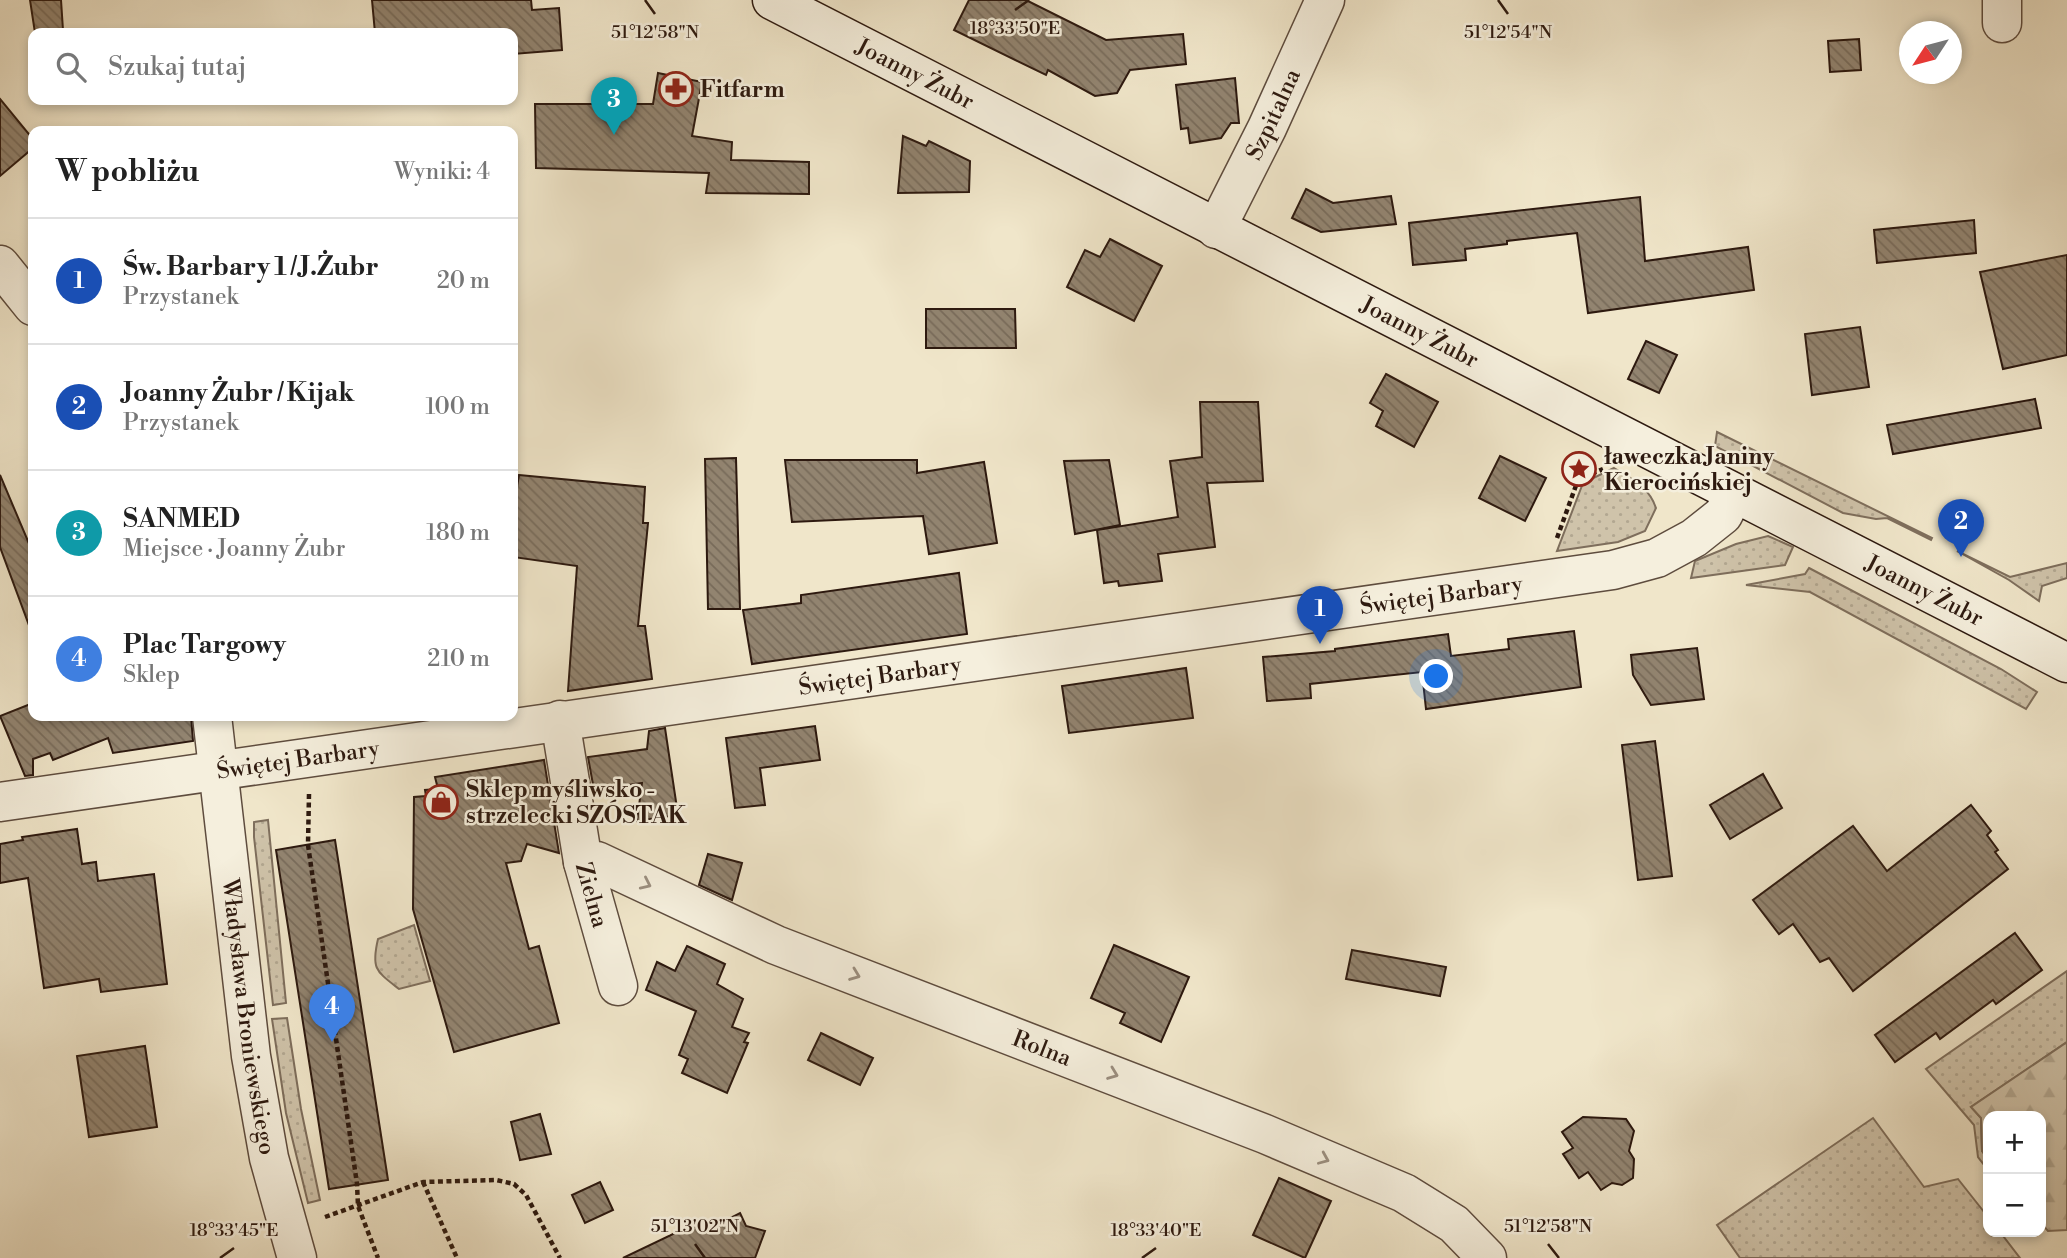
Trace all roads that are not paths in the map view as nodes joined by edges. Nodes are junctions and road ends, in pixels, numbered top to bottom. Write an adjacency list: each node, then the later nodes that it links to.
1 (772, 0): 3 (street, Joanny Żubr)
2 (1325, 0): 3 (street, Szpitalna)
3 (1216, 229): 6 (street, Joanny Żubr)
4 (0, 265): 5 (street)
5 (28, 300)
6 (1734, 494): 7 (street, Joanny Żubr); 8 (street, Świętej Barbary)
7 (2067, 663)
8 (560, 720): 10 (street, Świętej Barbary); 12 (street, Zielna)
9 (213, 721): 10 (street, Władysława Broniewskiego)
10 (218, 771): 11 (street, Świętej Barbary); 14 (street, Władysława Broniewskiego)
11 (0, 802)
12 (583, 862): 13 (street, Zielna); 15 (street, Rolna, one-way to 15)
13 (618, 986)
14 (297, 1258)
15 (1487, 1258)

